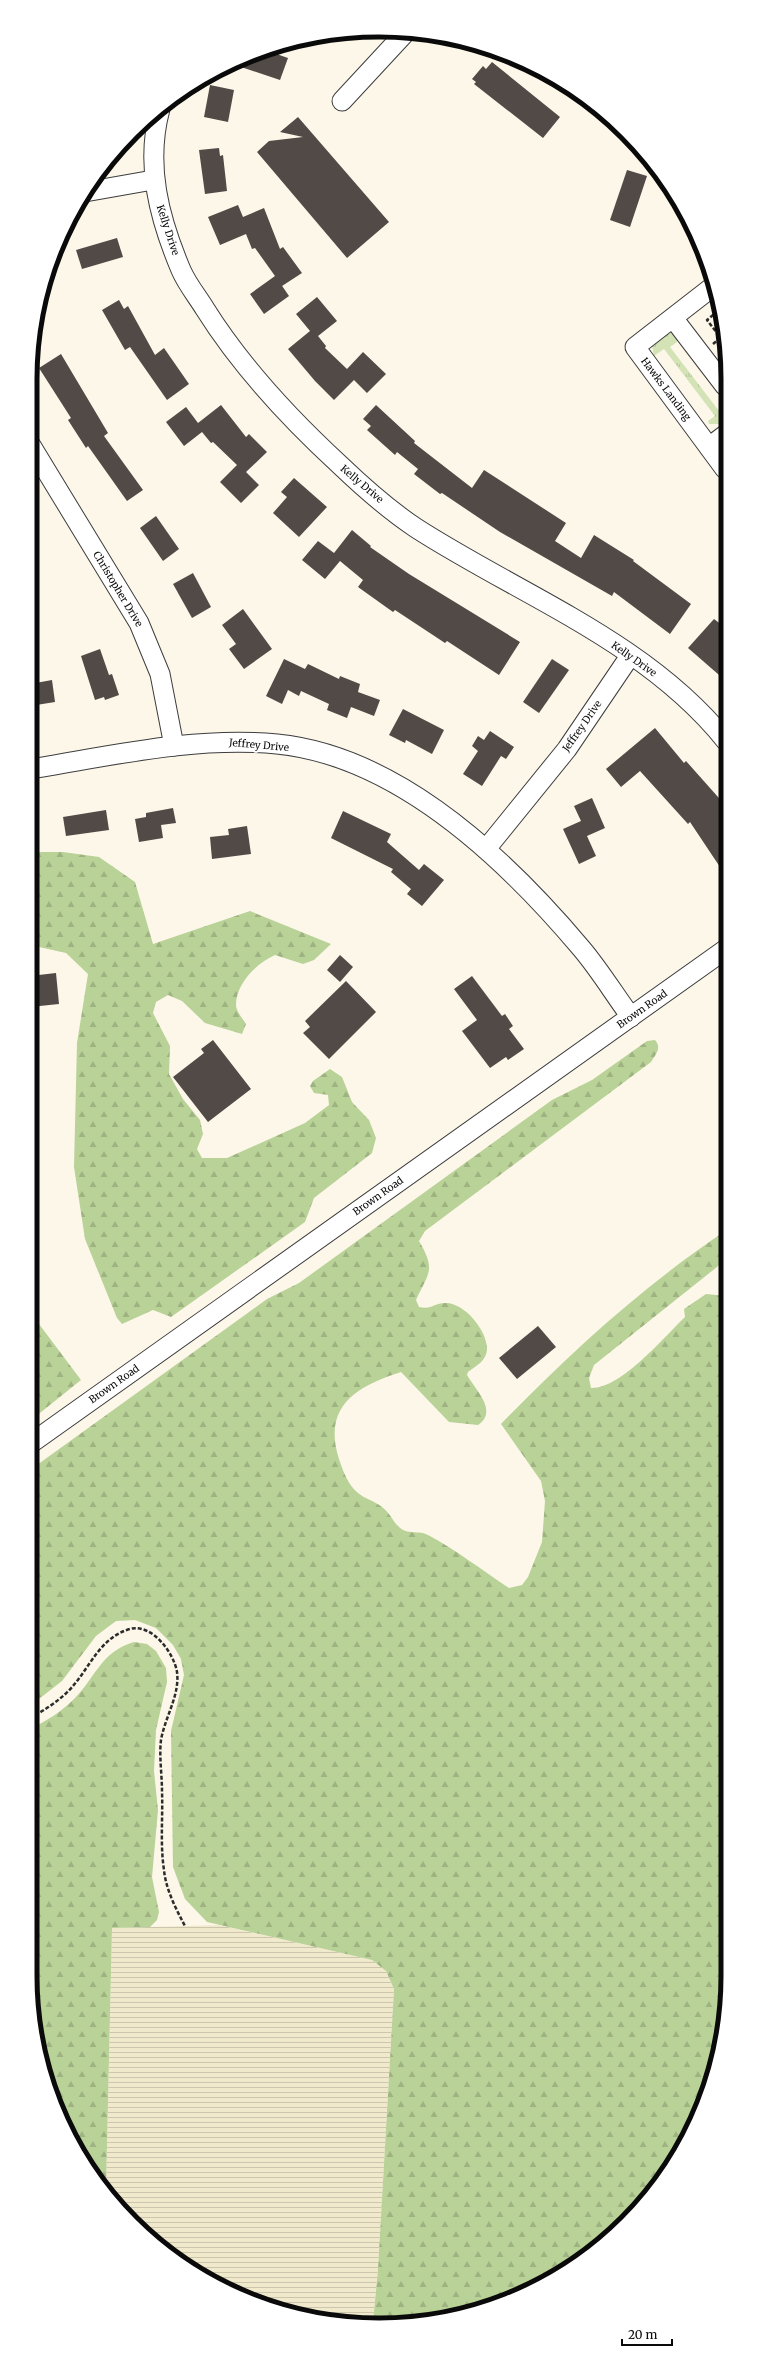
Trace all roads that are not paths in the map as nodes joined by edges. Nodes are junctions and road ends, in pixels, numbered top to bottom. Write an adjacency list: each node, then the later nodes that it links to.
1 (400, 38): 2 (street)
2 (342, 101)
3 (157, 119): 4 (street, Kelly Drive)
4 (153, 180): 5 (street); 13 (street, Kelly Drive)
5 (94, 190)
6 (709, 290): 7 (street, Hawks Landing)
7 (673, 318): 8 (street); 10 (street, Hawks Landing)
8 (721, 381)
9 (721, 438): 10 (street)
10 (709, 447): 12 (street, Hawks Landing)
11 (37, 455): 15 (street, Christopher Drive)
12 (721, 464)
13 (630, 656): 14 (street, Kelly Drive); 17 (street, Jeffrey Drive)
14 (721, 736)
15 (174, 746): 16 (street, Jeffrey Drive); 17 (street, Jeffrey Drive)
16 (37, 768)
17 (486, 849): 19 (street, Jeffrey Drive)
18 (721, 953): 19 (street, Brown Road)
19 (631, 1017): 20 (street, Brown Road)
20 (37, 1439)

